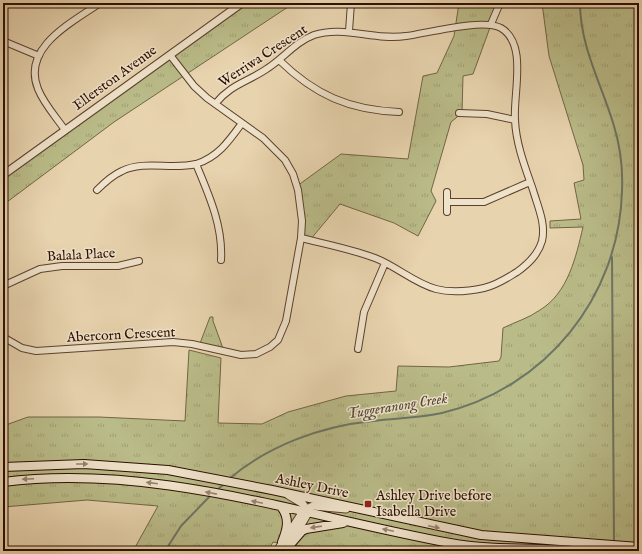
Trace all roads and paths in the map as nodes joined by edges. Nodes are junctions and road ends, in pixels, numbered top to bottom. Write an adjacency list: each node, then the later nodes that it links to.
1 (100, 3): 9 (street)
2 (242, 3): 8 (street, Ellerston Avenue)
3 (351, 3): 6 (street)
4 (500, 3): 5 (street)
5 (491, 24): 6 (street, Werriwa Crescent); 14 (street)
6 (349, 31): 10 (street, Werriwa Crescent)
7 (3, 41): 9 (street)
8 (170, 55): 11 (street, Abercorn Crescent); 16 (street, Ellerston Avenue)
9 (39, 56): 16 (street)
10 (279, 60): 11 (street, Werriwa Crescent); 12 (street)
11 (216, 104): 15 (street, Abercorn Crescent)
12 (399, 112)
13 (459, 113): 14 (street)
14 (515, 120): 19 (street)
15 (242, 123): 17 (street); 24 (street, Abercorn Crescent)
16 (65, 130): 18 (street, Ellerston Avenue)
17 (196, 164): 20 (street); 25 (street)
18 (4, 171)
19 (530, 182): 22 (street); 27 (street)
20 (97, 190)
21 (447, 192): 22 (street)
22 (447, 202): 23 (street)
23 (447, 212)
24 (301, 238): 27 (street); 29 (street, Abercorn Crescent)
25 (221, 260)
26 (139, 261): 28 (street, Balala Place)
27 (385, 263): 30 (street)
28 (3, 286)
29 (3, 338)
30 (358, 349)
31 (3, 467): 33 (main road, Ashley Drive, one-way to 33)
32 (3, 482): 34 (main road, Ashley Drive, one-way to 32)
33 (283, 492): 35 (main road, Ashley Drive); 36 (street)
34 (282, 508): 36 (main road, Ashley Drive); 38 (main road)
35 (363, 510): 36 (street); 39 (main road, Ashley Drive, one-way to 39)
36 (305, 511): 37 (main road, Ashley Drive); 38 (street)
37 (350, 522): 38 (main road, one-way to 38); 41 (main road, Ashley Drive, one-way to 37)
38 (286, 546): 40 (street)
39 (639, 547)
40 (277, 551)
41 (585, 551)

